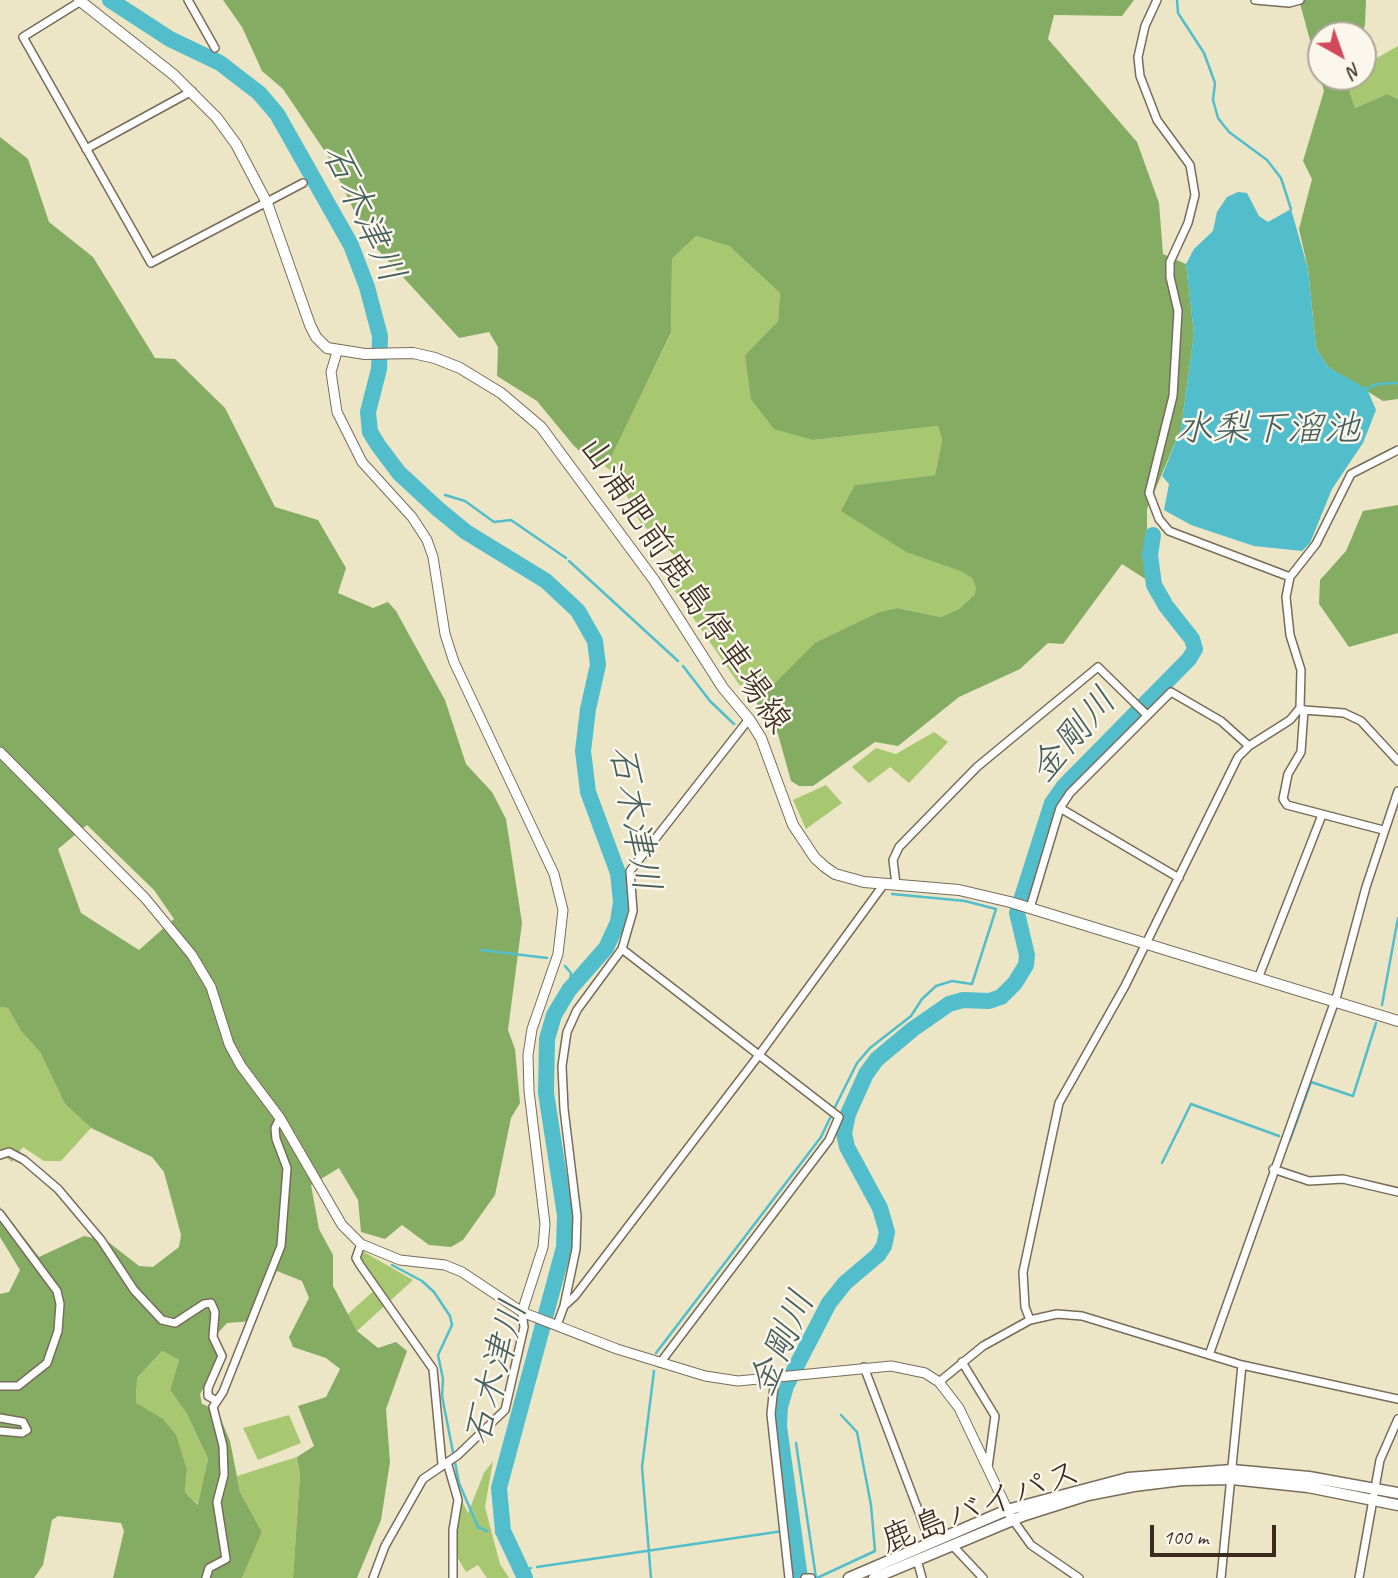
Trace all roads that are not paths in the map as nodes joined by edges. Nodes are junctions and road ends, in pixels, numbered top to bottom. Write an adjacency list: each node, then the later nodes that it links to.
1 (188, 0): 6 (street)
2 (1157, 0): 13 (street)
3 (1255, 0): 4 (street)
4 (1300, 0)
5 (80, 1): 7 (main road); 8 (street)
6 (215, 48)
7 (192, 91): 8 (street); 10 (main road)
8 (86, 149): 10 (street)
9 (303, 183): 10 (street)
10 (267, 203): 11 (main road)
11 (337, 352): 16 (main road, 山浦肥前鹿島停車場線); 41 (street)
12 (1398, 450): 13 (street)
13 (1290, 577): 14 (street)
14 (1302, 709): 17 (street); 19 (street); 22 (street)
15 (1147, 715): 17 (street); 21 (street); 26 (street)
16 (749, 719): 25 (main road, 山浦肥前鹿島停車場線); 29 (street)
17 (1249, 746): 24 (street)
18 (0, 752): 34 (street)
19 (1398, 761)
20 (1398, 791): 23 (street)
21 (1060, 808): 24 (street); 27 (street)
22 (1322, 816): 23 (street); 30 (street)
23 (1383, 830): 31 (street)
24 (1179, 878): 28 (street)
25 (884, 884): 26 (main road, 山浦肥前鹿島停車場線); 33 (street)
26 (896, 884): 27 (main road, 山浦肥前鹿島停車場線)
27 (1030, 908): 28 (main road)
28 (1144, 944): 30 (main road); 42 (street)
29 (622, 949): 33 (street); 40 (street)
30 (1259, 976): 31 (main road)
31 (1333, 1001): 32 (main road); 36 (street)
32 (1398, 1021)
33 (759, 1055): 40 (street); 46 (street)
34 (280, 1118): 39 (street); 53 (street)
35 (0, 1155): 53 (street)
36 (1273, 1169): 37 (street); 44 (street)
37 (1398, 1192)
38 (0, 1214): 51 (street)
39 (361, 1244): 41 (street); 57 (street)
40 (564, 1306): 43 (street)
41 (522, 1312): 43 (street); 57 (street)
42 (1030, 1320): 44 (street); 45 (street)
43 (556, 1325): 46 (street)
44 (1209, 1356): 47 (street)
45 (962, 1362): 50 (street); 58 (street)
46 (660, 1363): 49 (street)
47 (1242, 1364): 52 (street); 59 (street)
48 (864, 1367): 49 (street); 50 (street); 64 (street)
49 (779, 1377): 70 (street)
50 (939, 1382): 58 (street)
51 (0, 1386)
52 (1398, 1399)
53 (215, 1400): 67 (street)
54 (0, 1418): 56 (street)
55 (1398, 1419): 61 (street)
56 (0, 1432)
57 (450, 1460): 68 (street); 69 (street)
58 (988, 1468): 63 (street)
59 (1232, 1475): 61 (highway, 鹿島バイパス); 63 (highway, 鹿島バイパス); 76 (street)
60 (1398, 1493): 61 (highway, 鹿島バイパス)
61 (1373, 1494): 62 (highway, 鹿島バイパス); 77 (street)
62 (1398, 1505)
63 (1010, 1515): 64 (highway, 鹿島バイパス); 65 (highway, 鹿島バイパス); 75 (street)
64 (931, 1544): 71 (highway, 鹿島バイパス)
65 (952, 1545): 66 (highway, 鹿島バイパス); 74 (street)
66 (917, 1560): 72 (highway, 鹿島バイパス); 73 (street)
67 (206, 1578)
68 (373, 1578)
69 (453, 1578)
70 (789, 1578)
71 (849, 1578)
72 (874, 1578)
73 (922, 1578)
74 (982, 1578)
75 (1079, 1578)
76 (1221, 1578)
77 (1359, 1578)

